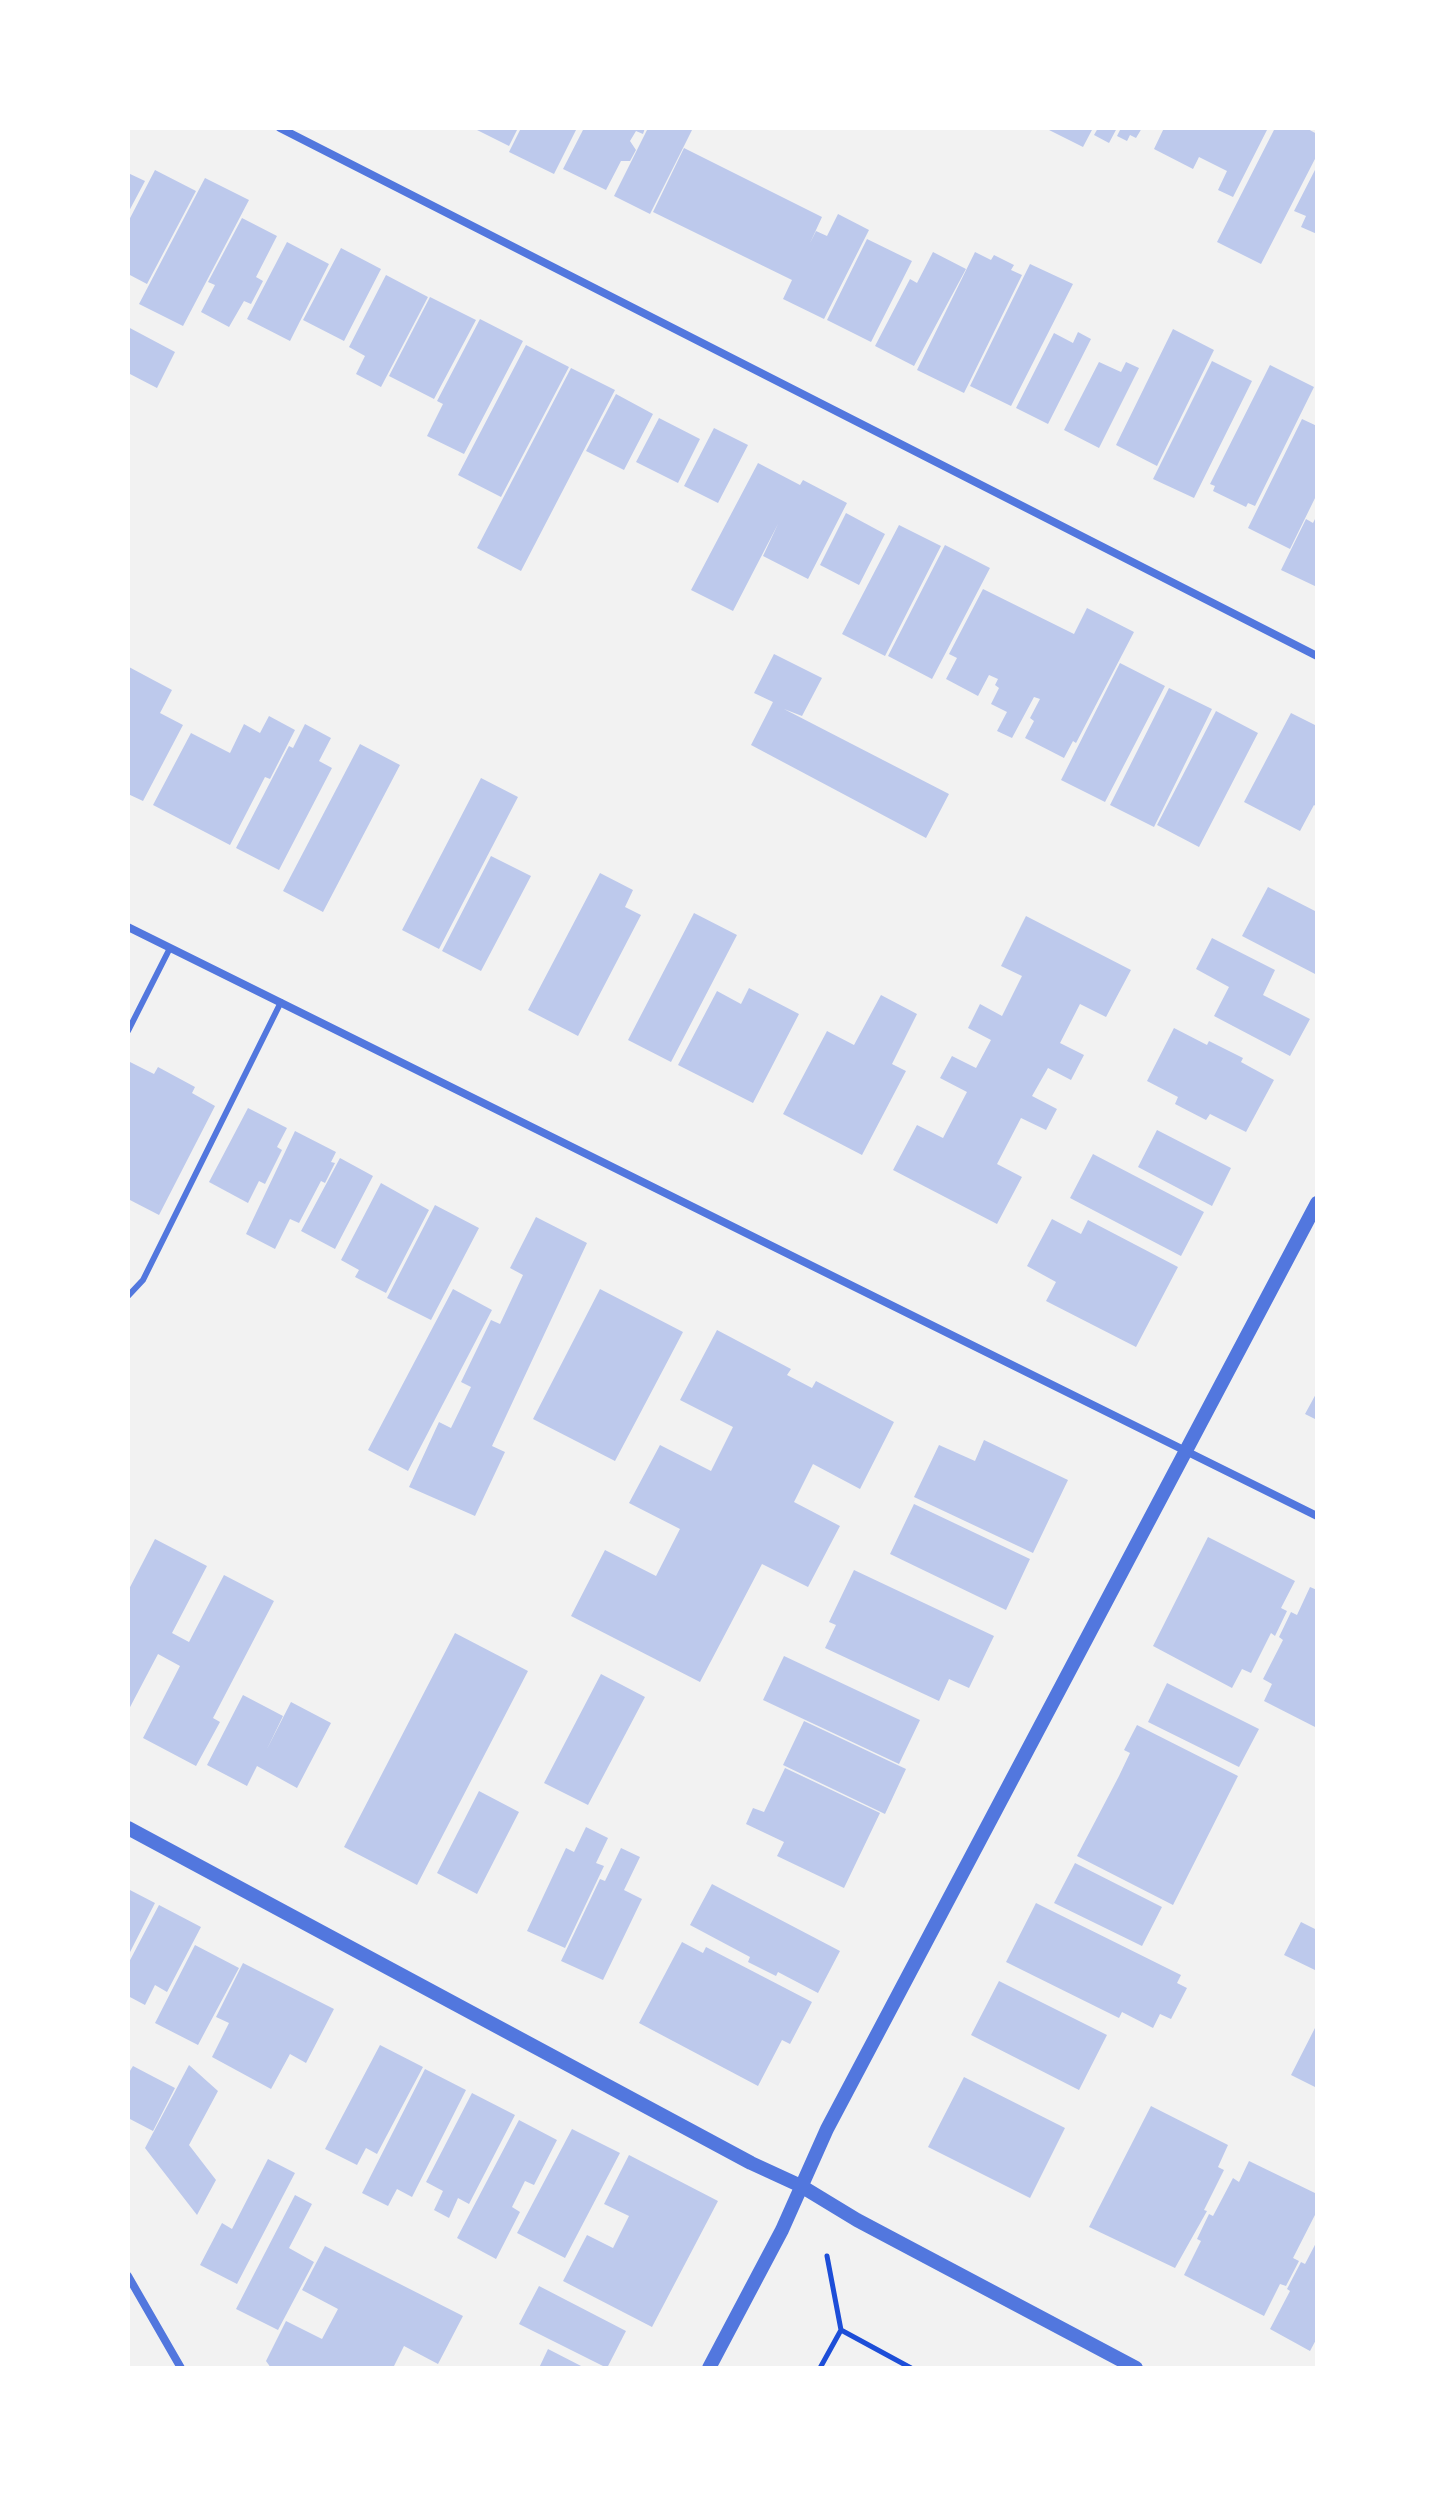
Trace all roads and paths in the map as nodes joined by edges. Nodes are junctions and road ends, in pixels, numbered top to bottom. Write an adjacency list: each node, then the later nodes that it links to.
1 (280, 128): 2 (street)
2 (1317, 656)
3 (128, 927): 4 (street)
4 (170, 948): 5 (street); 6 (lane)
5 (281, 1002): 8 (lane); 9 (street)
6 (128, 1031)
7 (1317, 1203): 9 (street)
8 (128, 1296)
9 (1187, 1451): 10 (street); 12 (street)
10 (1317, 1516)
11 (128, 1828): 12 (street)
12 (801, 2186): 17 (street); 20 (street)
13 (827, 2256): 15 (path)
14 (128, 2276): 16 (street)
15 (841, 2330): 18 (path); 19 (path)
16 (181, 2368)
17 (709, 2368)
18 (820, 2368)
19 (911, 2368)
20 (1136, 2368)

